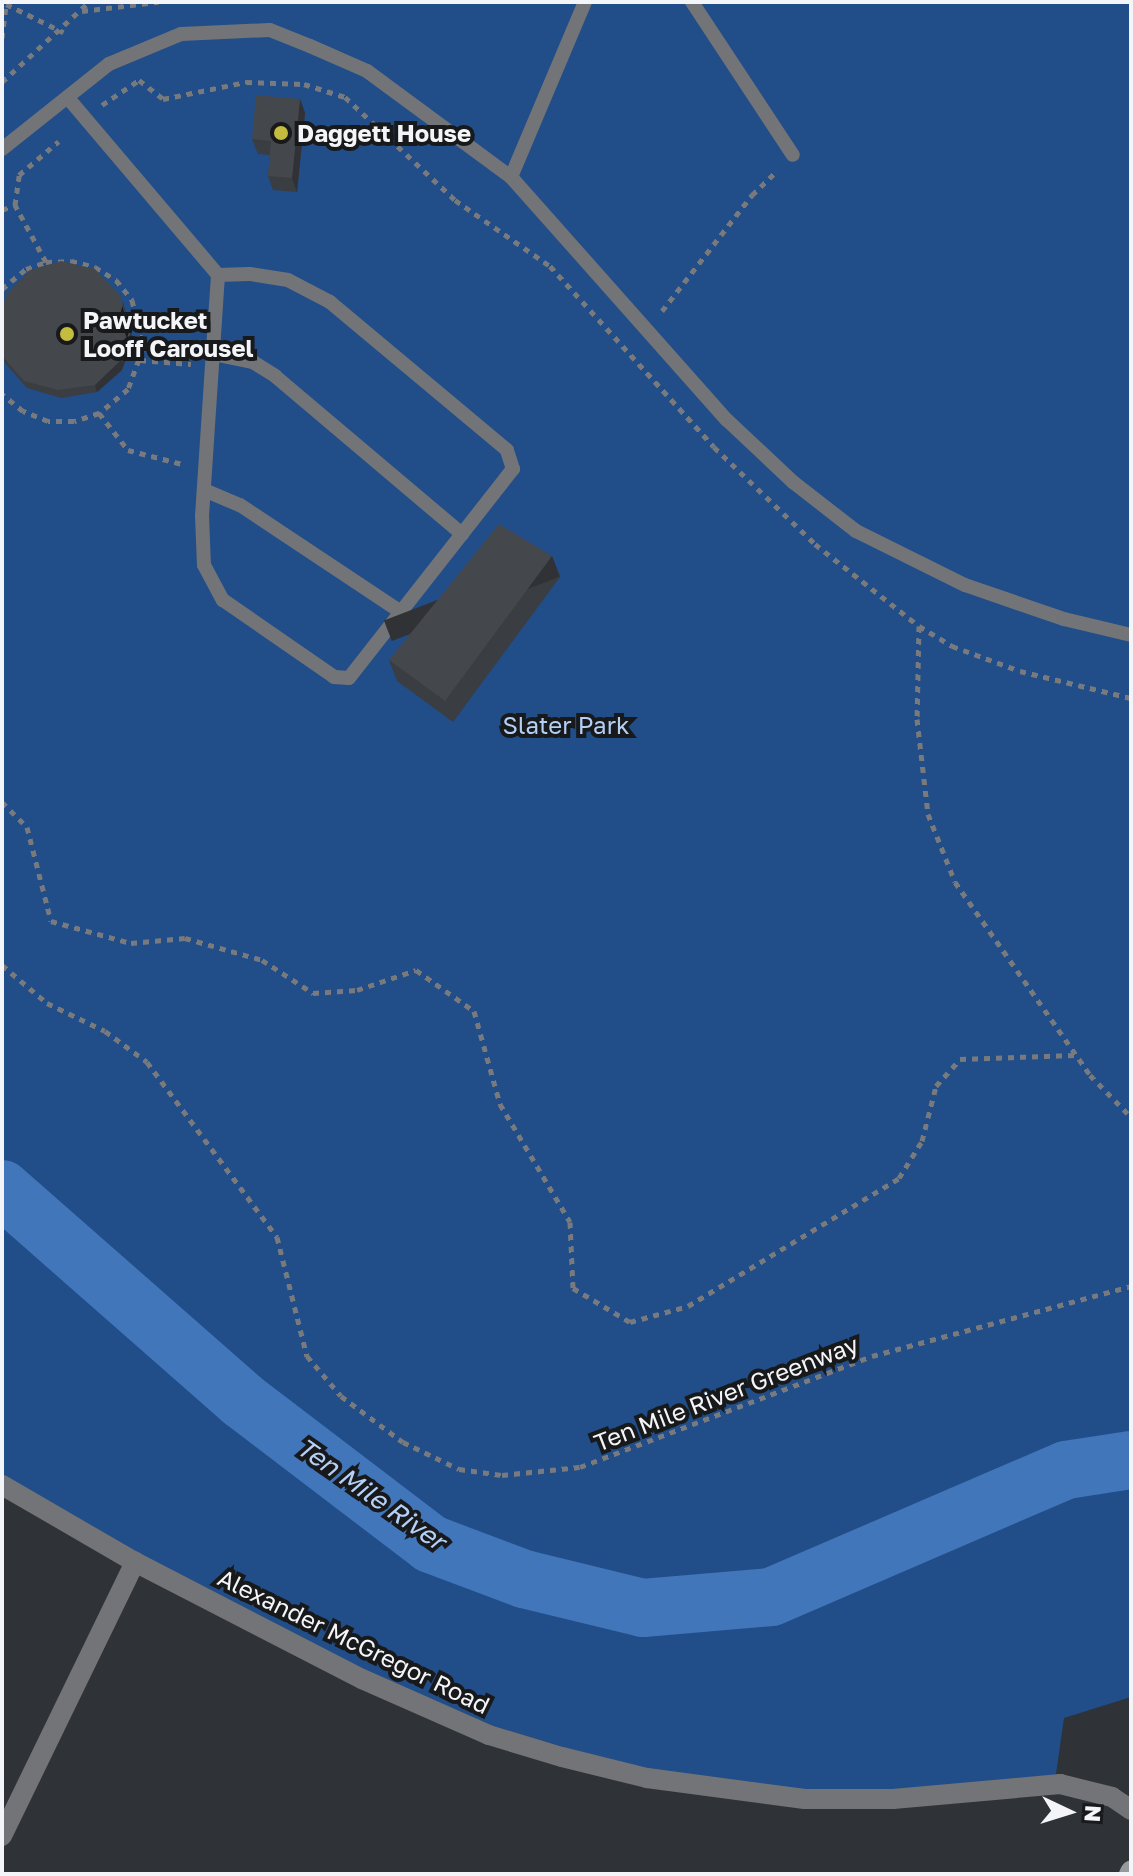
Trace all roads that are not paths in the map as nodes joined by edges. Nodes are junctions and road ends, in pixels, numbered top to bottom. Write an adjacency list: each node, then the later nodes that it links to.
1 (585, 2): 6 (lane)
2 (692, 2): 5 (lane)
3 (68, 98): 4 (lane); 6 (lane); 7 (lane)
4 (2, 149)
5 (793, 155)
6 (511, 177): 12 (lane)
7 (218, 275): 8 (lane); 10 (lane)
8 (212, 358): 9 (lane); 10 (lane)
9 (204, 490): 11 (lane); 11 (lane)
10 (462, 534): 11 (lane)
11 (401, 612)
12 (1131, 635)
13 (2, 1485): 14 (street, Alexander McGregor Road)
14 (135, 1562): 15 (street, Alexander McGregor Road); 16 (street)
15 (1131, 1810)
16 (2, 1836)

